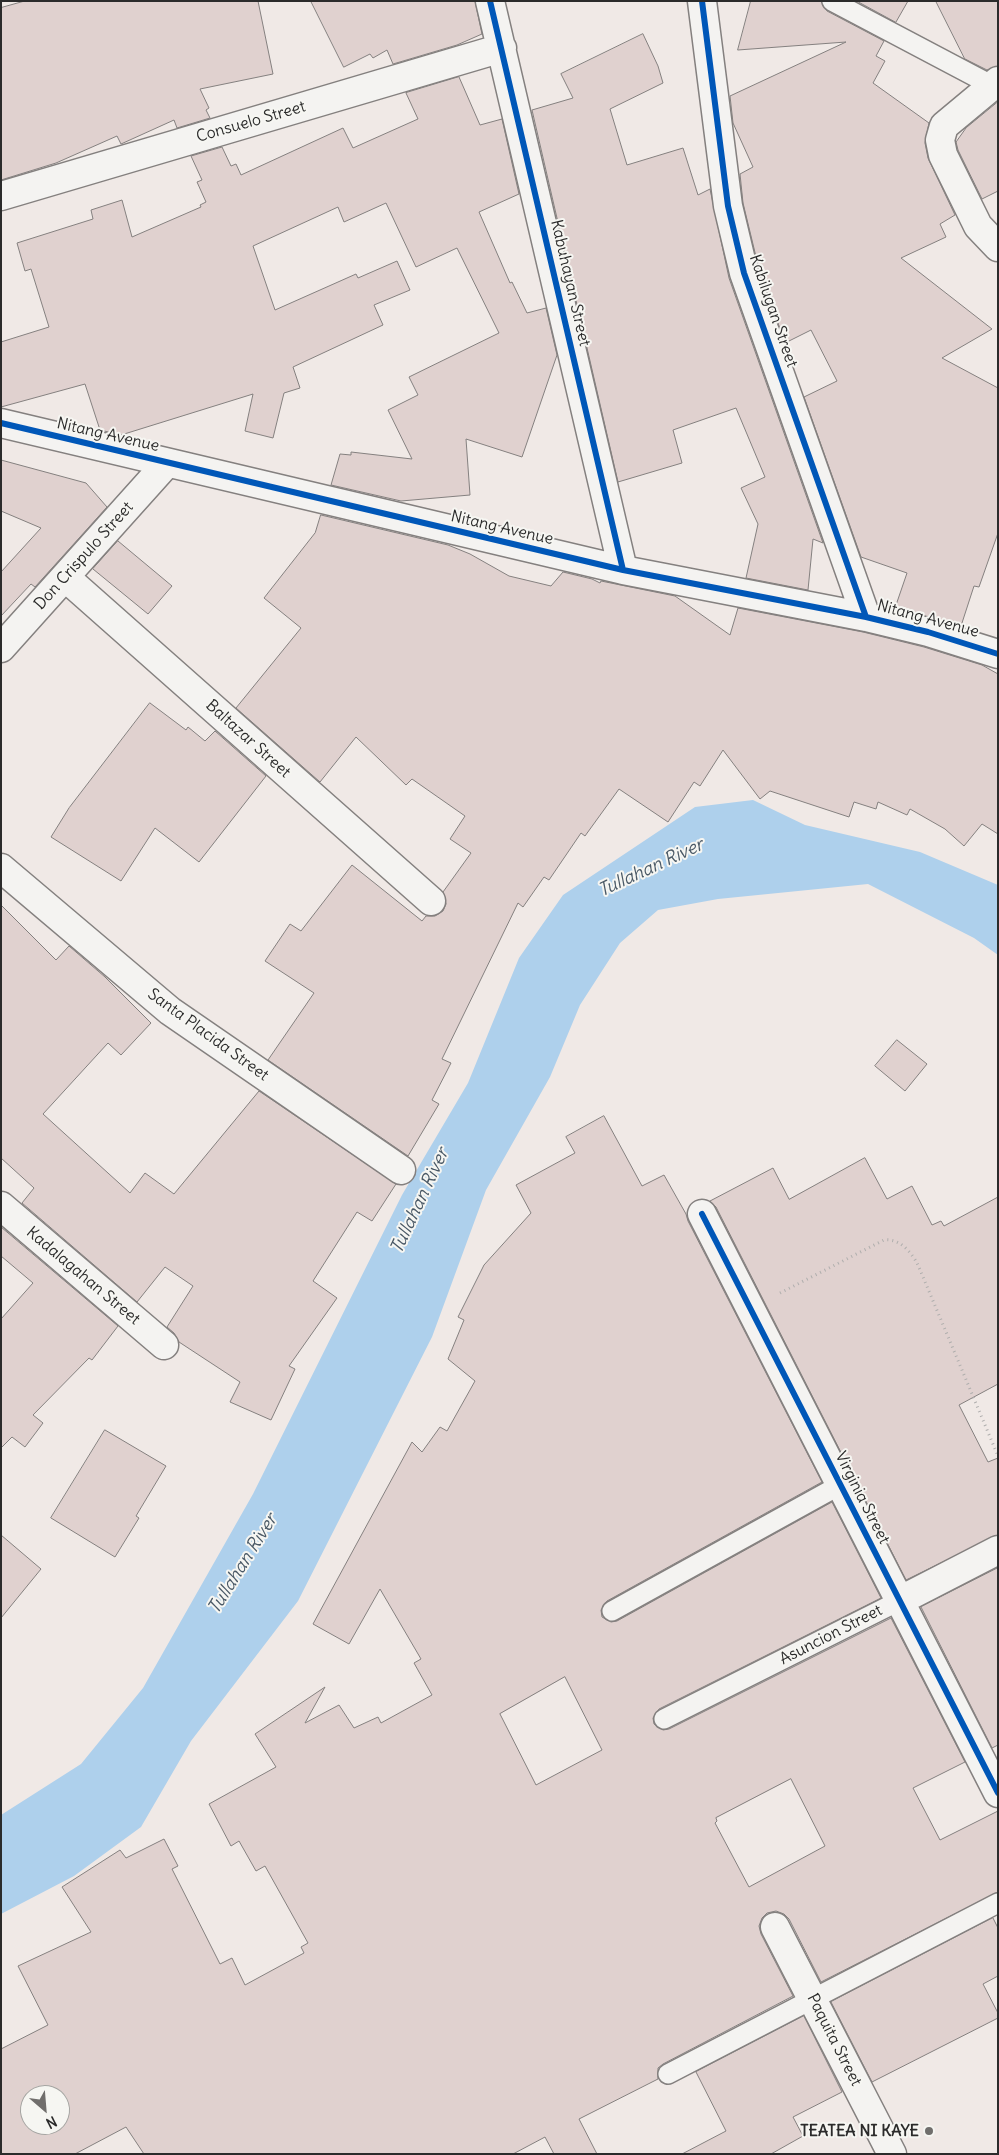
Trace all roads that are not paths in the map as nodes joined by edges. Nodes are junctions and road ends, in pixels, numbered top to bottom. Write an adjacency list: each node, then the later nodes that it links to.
1 (490, 1): 4 (street, Kabuhayan Street)
2 (702, 1): 12 (street, Kabilugan Street)
3 (832, 1): 5 (lane)
4 (502, 48): 6 (street, Consuelo Street); 10 (street, Kabuhayan Street)
5 (995, 83): 7 (street)
6 (1, 196)
7 (998, 247)
8 (1, 424): 9 (street, Nitang Avenue)
9 (167, 463): 10 (street, Nitang Avenue); 11 (street, Don Crispulo Street)
10 (623, 570): 12 (street, Nitang Avenue)
11 (65, 577): 13 (street, Don Crispulo Street); 16 (street, Baltazar Street)
12 (866, 617): 14 (street, Nitang Avenue)
13 (1, 648)
14 (998, 654)
15 (1, 868): 17 (street, Santa Placida Street)
16 (430, 901)
17 (401, 1170)
18 (1, 1206): 20 (street, Kadalagahan Street)
19 (702, 1214): 21 (street, Virginia Street)
20 (164, 1345)
21 (840, 1485): 23 (street, Virginia Street); 24 (lane)
22 (998, 1550): 23 (street, Asuncion Street)
23 (899, 1601): 25 (lane, Asuncion Street); 26 (street, Virginia Street)
24 (612, 1611)
25 (664, 1719)
26 (998, 1793)
27 (998, 1903): 29 (lane)
28 (775, 1927): 29 (street, Paquita Street)
29 (812, 1999): 30 (lane); 31 (street, Paquita Street)
30 (668, 2074)
31 (892, 2154)

